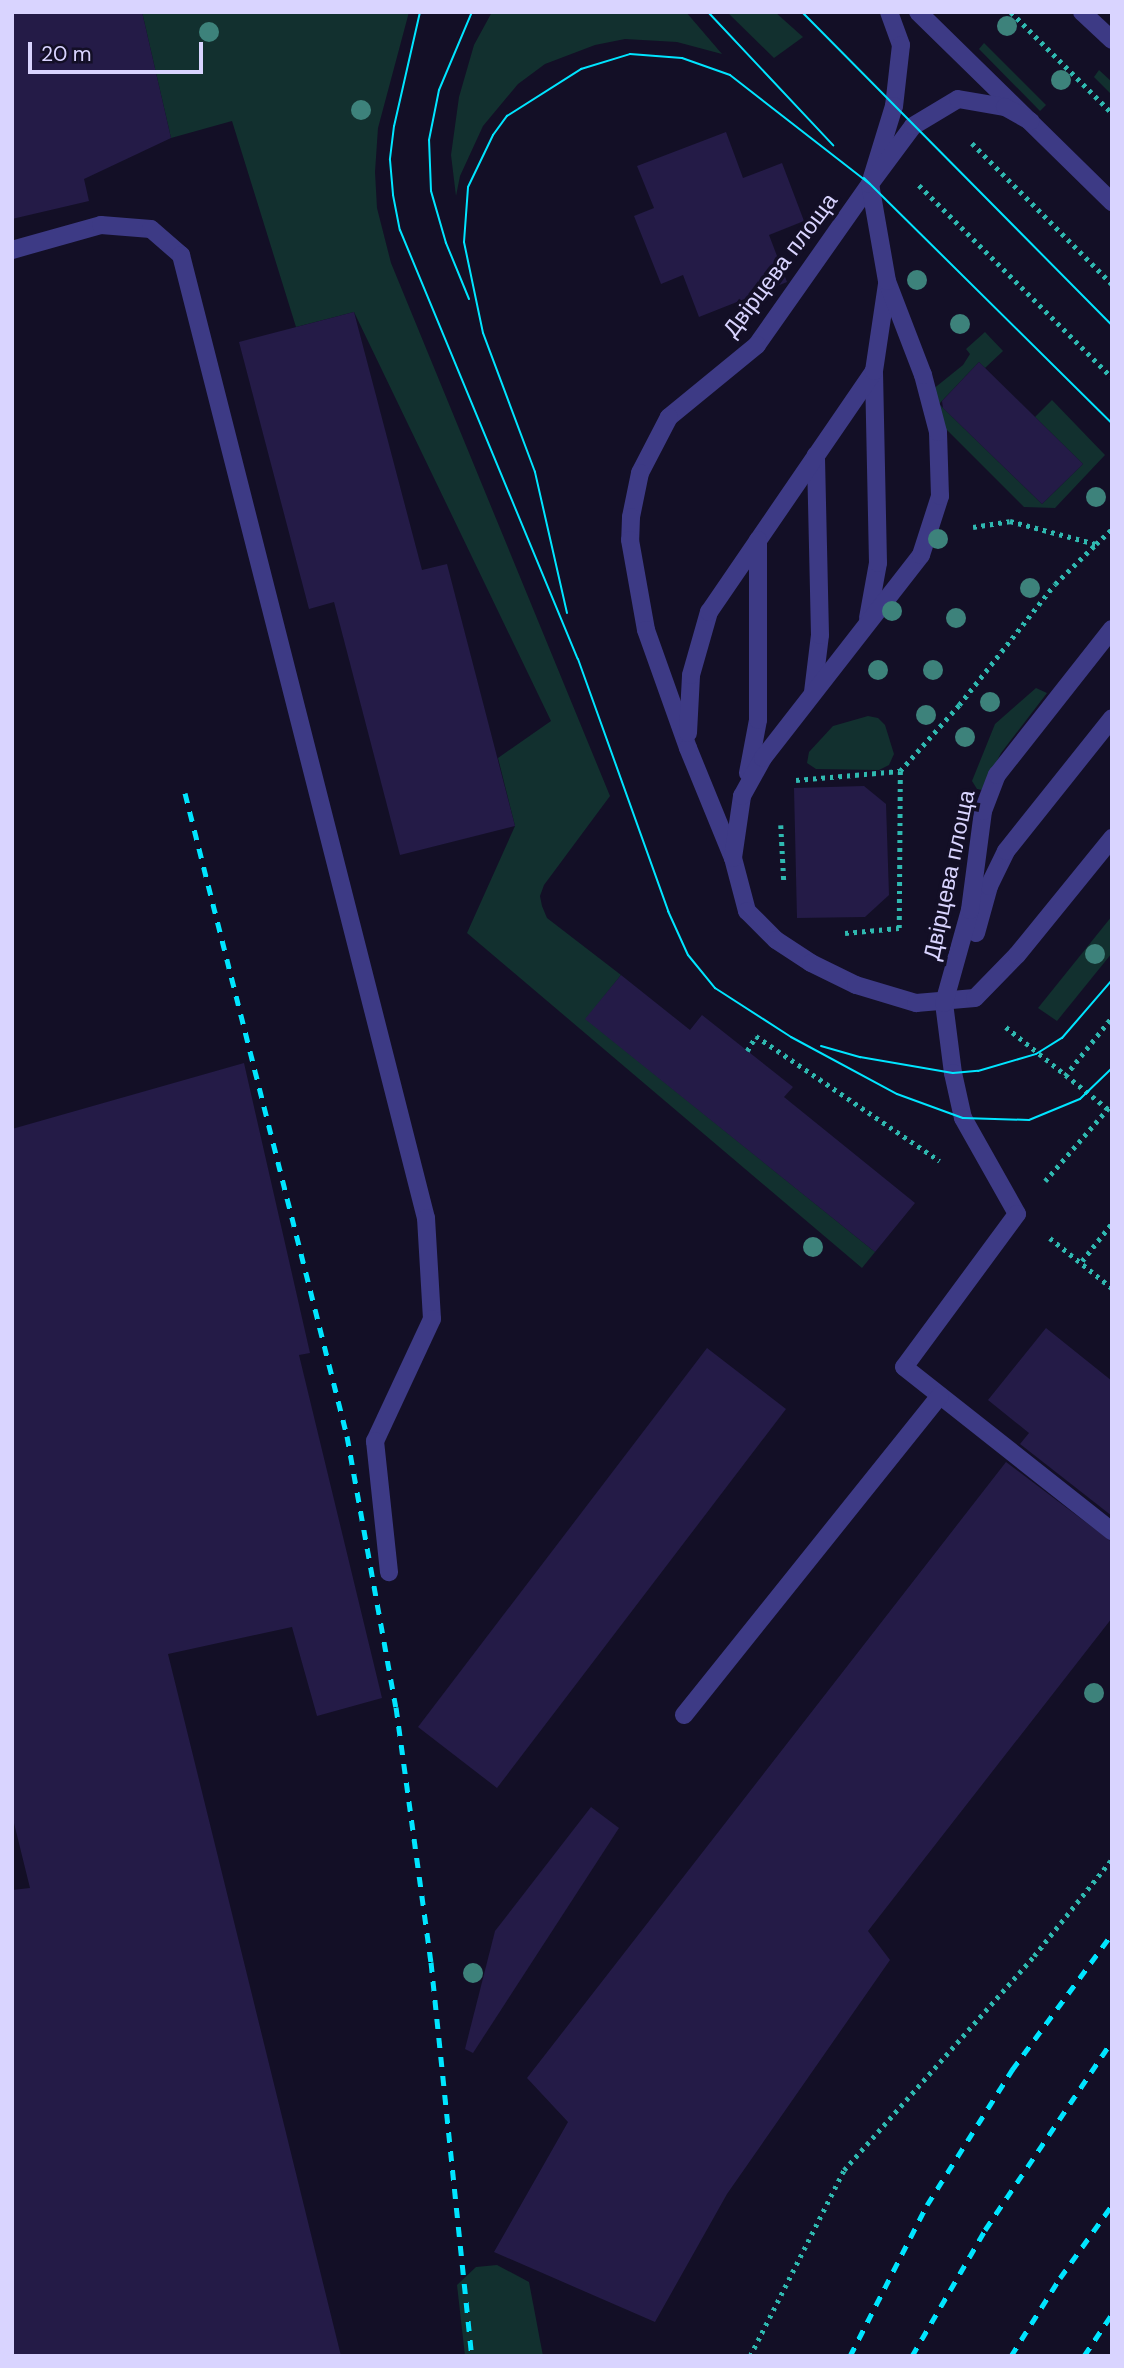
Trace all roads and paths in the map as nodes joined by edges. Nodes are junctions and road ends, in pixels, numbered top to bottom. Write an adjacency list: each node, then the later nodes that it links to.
1 (888, 12): 10 (street, Двірцева площа)
2 (918, 12): 7 (street, Двірцева площа)
3 (1010, 12): 6 (path)
4 (1082, 12): 5 (street)
5 (1112, 40)
6 (1112, 113)
7 (1030, 121): 10 (street, Двірцева площа); 11 (street, Двірцева площа)
8 (965, 136): 14 (path)
9 (926, 174): 16 (path)
10 (870, 184): 13 (street, Двірцева площа); 24 (street, Двірцева площа)
11 (1112, 202)
12 (12, 250): 46 (street)
13 (887, 281): 15 (street, Двірцева площа); 20 (street, Двірцева площа)
14 (1112, 284)
15 (874, 371): 17 (street, Двірцева площа); 20 (street, Двірцева площа)
16 (1112, 377)
17 (816, 455): 18 (street, Двірцева площа); 22 (street)
18 (758, 540): 24 (street, Двірцева площа); 27 (street)
19 (1096, 544): 25 (path)
20 (866, 628): 22 (street, Двірцева площа)
21 (1112, 629): 33 (street, Двірцева площа)
22 (812, 698): 27 (street, Двірцева площа)
23 (1112, 718): 33 (street, Двірцева площа)
24 (688, 748): 30 (street, Двірцева площа)
25 (900, 771): 26 (path); 32 (path)
26 (792, 780)
27 (742, 796): 30 (street, Двірцева площа)
28 (781, 821): 31 (path)
29 (1112, 838): 33 (street, Двірцева площа)
30 (733, 858): 33 (street, Двірцева площа)
31 (785, 888)
32 (841, 933)
33 (944, 1003): 41 (street)
34 (1112, 1017): 37 (path)
35 (1009, 1022): 37 (path)
36 (747, 1051): 40 (path)
37 (1065, 1076): 39 (path)
38 (1112, 1104): 39 (path)
39 (1108, 1109): 41 (path)
40 (949, 1167)
41 (1017, 1214): 44 (street)
42 (1112, 1223): 43 (path)
43 (1112, 1288)
44 (940, 1396): 45 (street); 47 (street)
45 (1112, 1531)
46 (389, 1572)
47 (684, 1715)
48 (1112, 1859): 49 (path)
49 (750, 2356)

